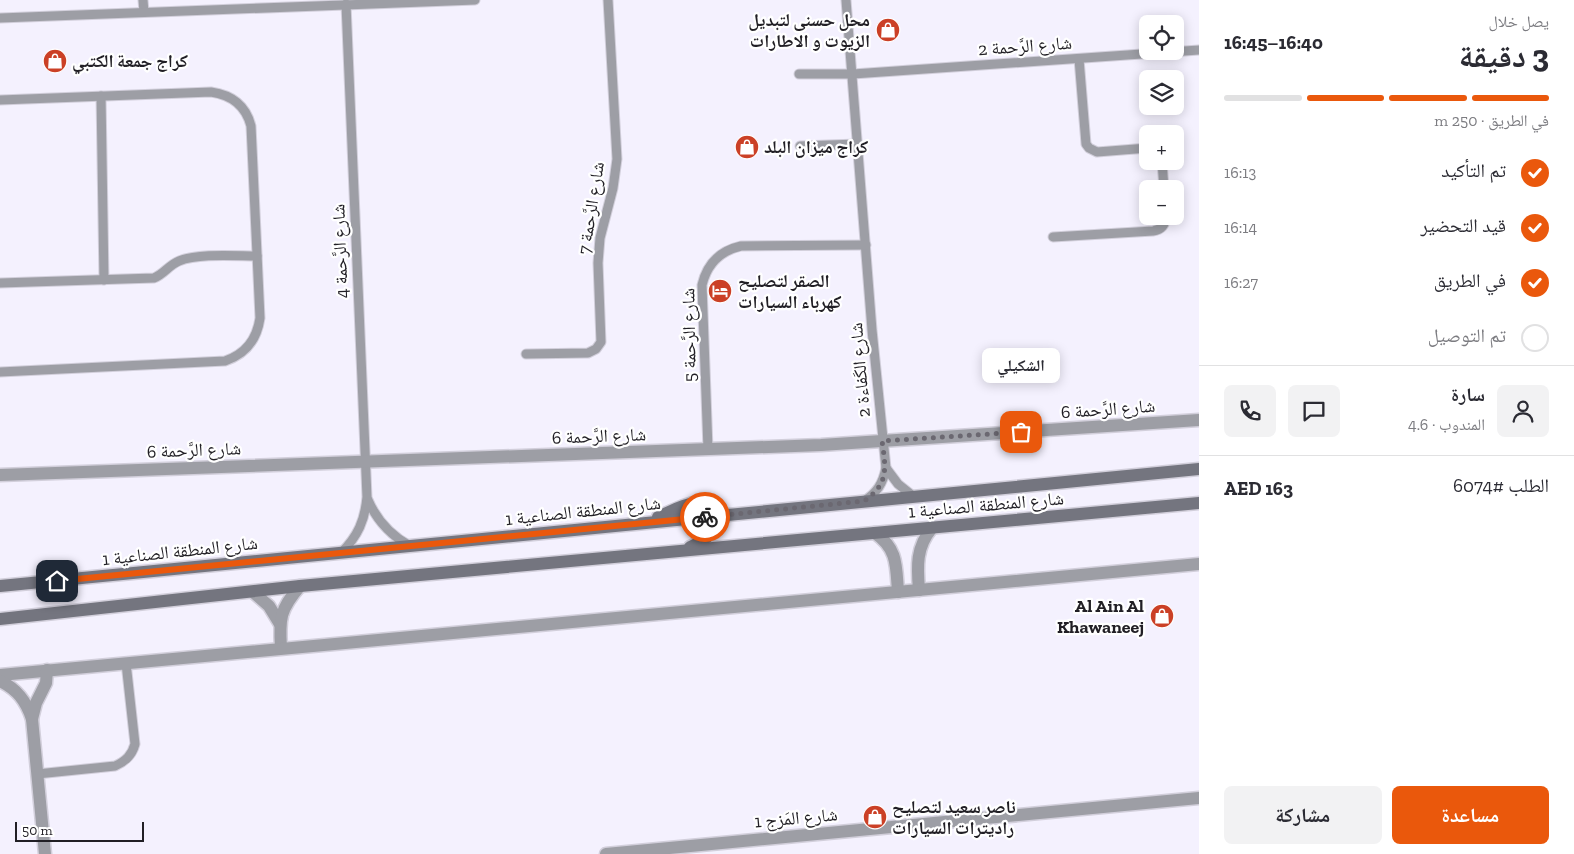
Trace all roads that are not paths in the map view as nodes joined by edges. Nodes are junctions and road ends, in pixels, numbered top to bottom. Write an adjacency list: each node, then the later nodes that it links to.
1 (143, 0): 6 (lane)
2 (475, 0): 5 (lane)
3 (608, 0): 23 (lane, شارع الرَّحمة 7)
4 (846, 0): 11 (lane, شارع الكَفاءة 2)
5 (346, 4): 6 (lane); 28 (lane, شارع الرَّحمة 4)
6 (144, 12): 7 (lane)
7 (0, 18)
8 (1199, 50): 9 (lane, شارع الرَّحمة 2)
9 (1079, 59): 11 (lane, شارع الرَّحمة 2); 16 (lane)
10 (799, 74): 11 (lane, شارع الرَّحمة 2)
11 (853, 74): 14 (lane, شارع الكَفاءة 2)
12 (101, 96): 13 (lane); 20 (lane); 21 (lane)
13 (0, 100)
14 (858, 144): 15 (lane); 19 (lane, شارع الكَفاءة 2)
15 (800, 146)
16 (1139, 149)
17 (1163, 225): 18 (lane)
18 (1053, 237)
19 (866, 245): 26 (lane, شارع الكَفاءة 2); 27 (lane, شارع الرَّحمة 5)
20 (257, 256): 21 (lane); 24 (lane)
21 (104, 280): 22 (lane)
22 (0, 283)
23 (526, 354)
24 (0, 372)
25 (1199, 420): 26 (street, شارع الرَّحمة 6)
26 (882, 441): 27 (street, شارع الرَّحمة 6); 29 (lane, شارع الكَفاءة 2)
27 (708, 449): 28 (street, شارع الرَّحمة 6)
28 (365, 462): 31 (street, شارع الرَّحمة 6); 33 (lane, شارع الرَّحمة 4)
29 (886, 468): 32 (lane); 34 (lane)
30 (1199, 469): 32 (street, شارع المنطقة الصناعية 1)
31 (0, 475)
32 (913, 496): 34 (street, شارع المنطقة الصناعية 1)
33 (367, 497): 39 (lane, شارع الرَّحمة 4); 41 (lane, شارع الرَّحمة 4)
34 (864, 501): 36 (street, شارع المنطقة الصناعية 1)
35 (1199, 504): 37 (street, شارع المنطقة الصناعية 1)
36 (712, 516): 39 (street, شارع المنطقة الصناعية 1); 40 (street)
37 (932, 528): 38 (street, شارع المنطقة الصناعية 1); 45 (street)
38 (875, 533): 40 (street, شارع المنطقة الصناعية 1); 47 (street)
39 (410, 546): 41 (street, شارع المنطقة الصناعية 1)
40 (681, 551): 44 (street, شارع المنطقة الصناعية 1)
41 (341, 552): 43 (street, شارع المنطقة الصناعية 1)
42 (1199, 564): 45 (street)
43 (0, 586)
44 (300, 586): 46 (street, شارع المنطقة الصناعية 1); 49 (street)
45 (919, 590): 47 (street)
46 (253, 592): 48 (street, شارع المنطقة الصناعية 1); 49 (street)
47 (898, 592): 50 (street)
48 (0, 619)
49 (280, 624): 50 (street)
50 (281, 648): 51 (street)
51 (126, 663): 52 (street); 56 (lane)
52 (47, 670): 53 (street); 55 (street)
53 (0, 675)
54 (0, 681): 55 (street)
55 (32, 719): 56 (street)
56 (38, 774): 58 (street)
57 (1199, 798): 59 (street, شارع المَزج 1)
58 (45, 854)
59 (606, 854)

